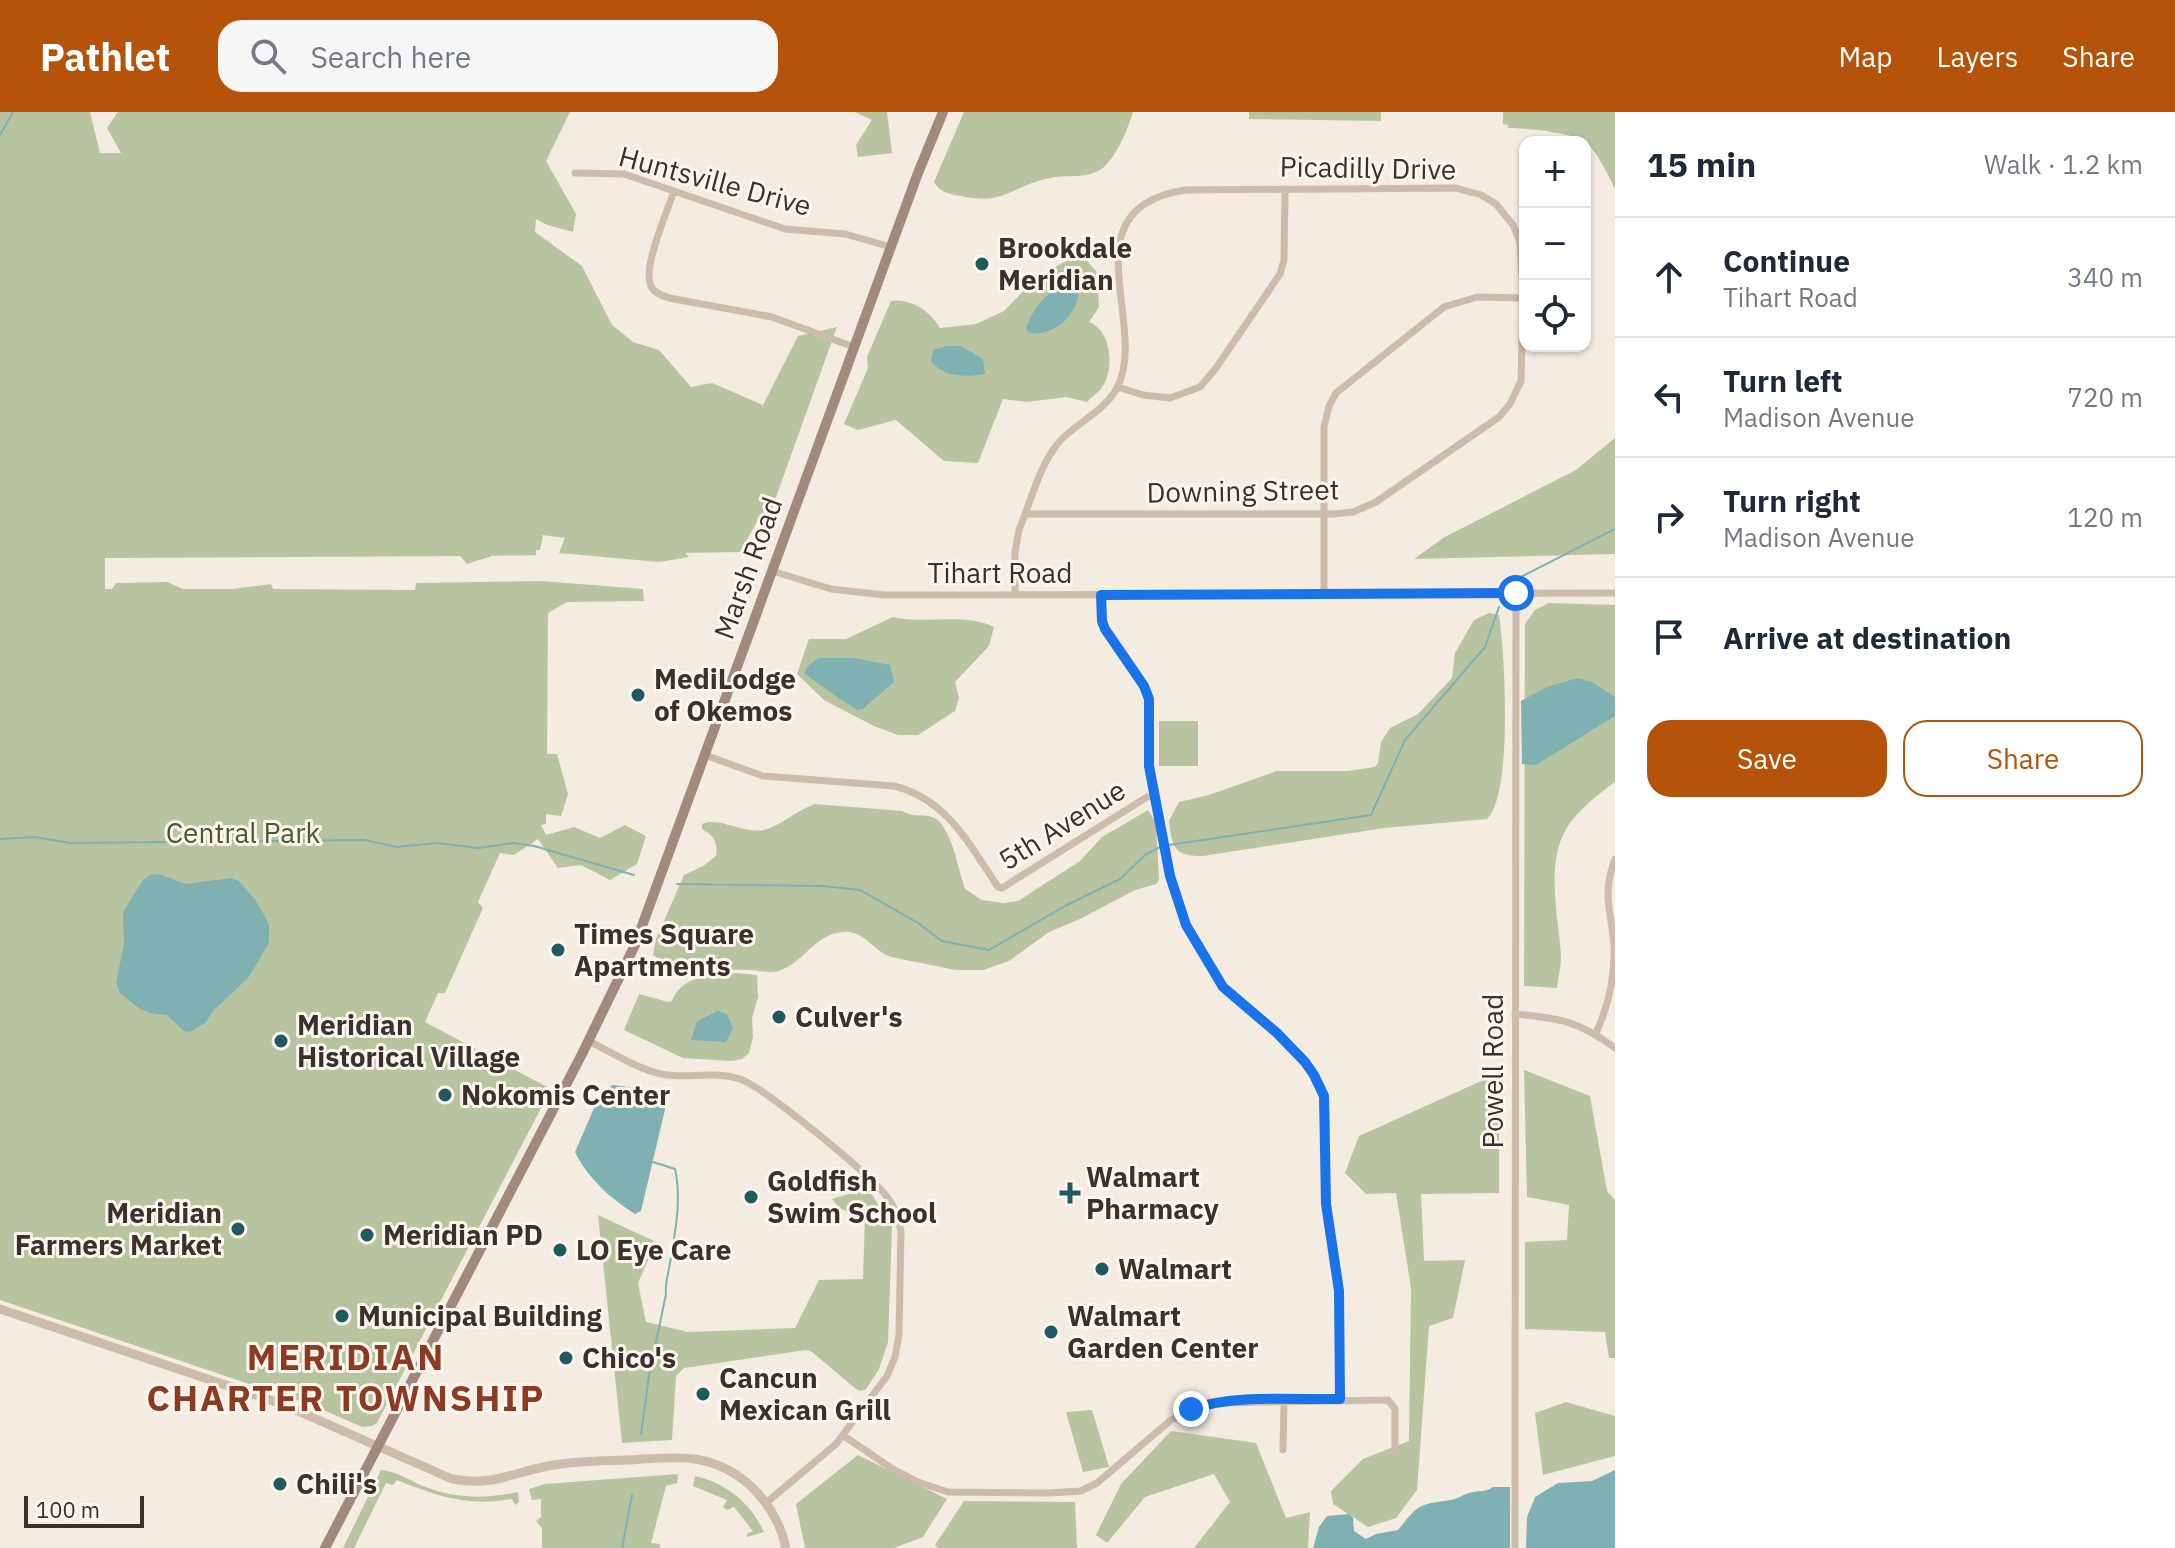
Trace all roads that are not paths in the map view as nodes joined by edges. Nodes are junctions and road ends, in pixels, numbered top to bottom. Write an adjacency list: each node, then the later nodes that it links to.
1 (943, 112): 5 (main road, Marsh Road)
2 (575, 173): 4 (street, Huntsville Drive)
3 (1285, 189): 6 (street, Picadilly Drive); 10 (street); 10 (street, Picadilly Drive)
4 (674, 191): 5 (street, Huntsville Drive); 8 (street)
5 (891, 247): 8 (main road, Marsh Road)
6 (1523, 280)
7 (1519, 298): 12 (street)
8 (854, 347): 13 (main road, Marsh Road)
9 (1522, 352): 12 (street, Downing Street)
10 (1118, 387): 11 (street)
11 (1026, 514): 12 (street, Downing Street); 17 (street)
12 (1324, 514): 14 (street)
13 (772, 571): 17 (street, Tihart Road); 19 (main road, Marsh Road)
14 (1324, 593): 15 (street, Tihart Road); 18 (street, Tihart Road)
15 (1516, 593): 16 (street, Tihart Road); 22 (street, Powell Road)
16 (1615, 593)
17 (1015, 595): 18 (street, Tihart Road)
18 (1101, 595): 20 (street)
19 (705, 755): 20 (street, 5th Avenue); 24 (main road, Marsh Road)
20 (1155, 796): 27 (street)
21 (1615, 859): 23 (street)
22 (1515, 1014): 23 (street); 36 (street, Powell Road)
23 (1596, 1033): 25 (street)
24 (589, 1041): 29 (street); 30 (main road, Marsh Road)
25 (1615, 1048)
26 (0, 1309): 30 (street)
27 (1340, 1399): 28 (street); 32 (street)
28 (1284, 1400): 29 (street); 31 (street)
29 (844, 1436): 33 (street)
30 (377, 1446): 33 (street); 34 (main road, Marsh Road)
31 (1283, 1450)
32 (1395, 1452)
33 (766, 1503): 35 (street)
34 (325, 1548)
35 (786, 1548)
36 (1515, 1548)

